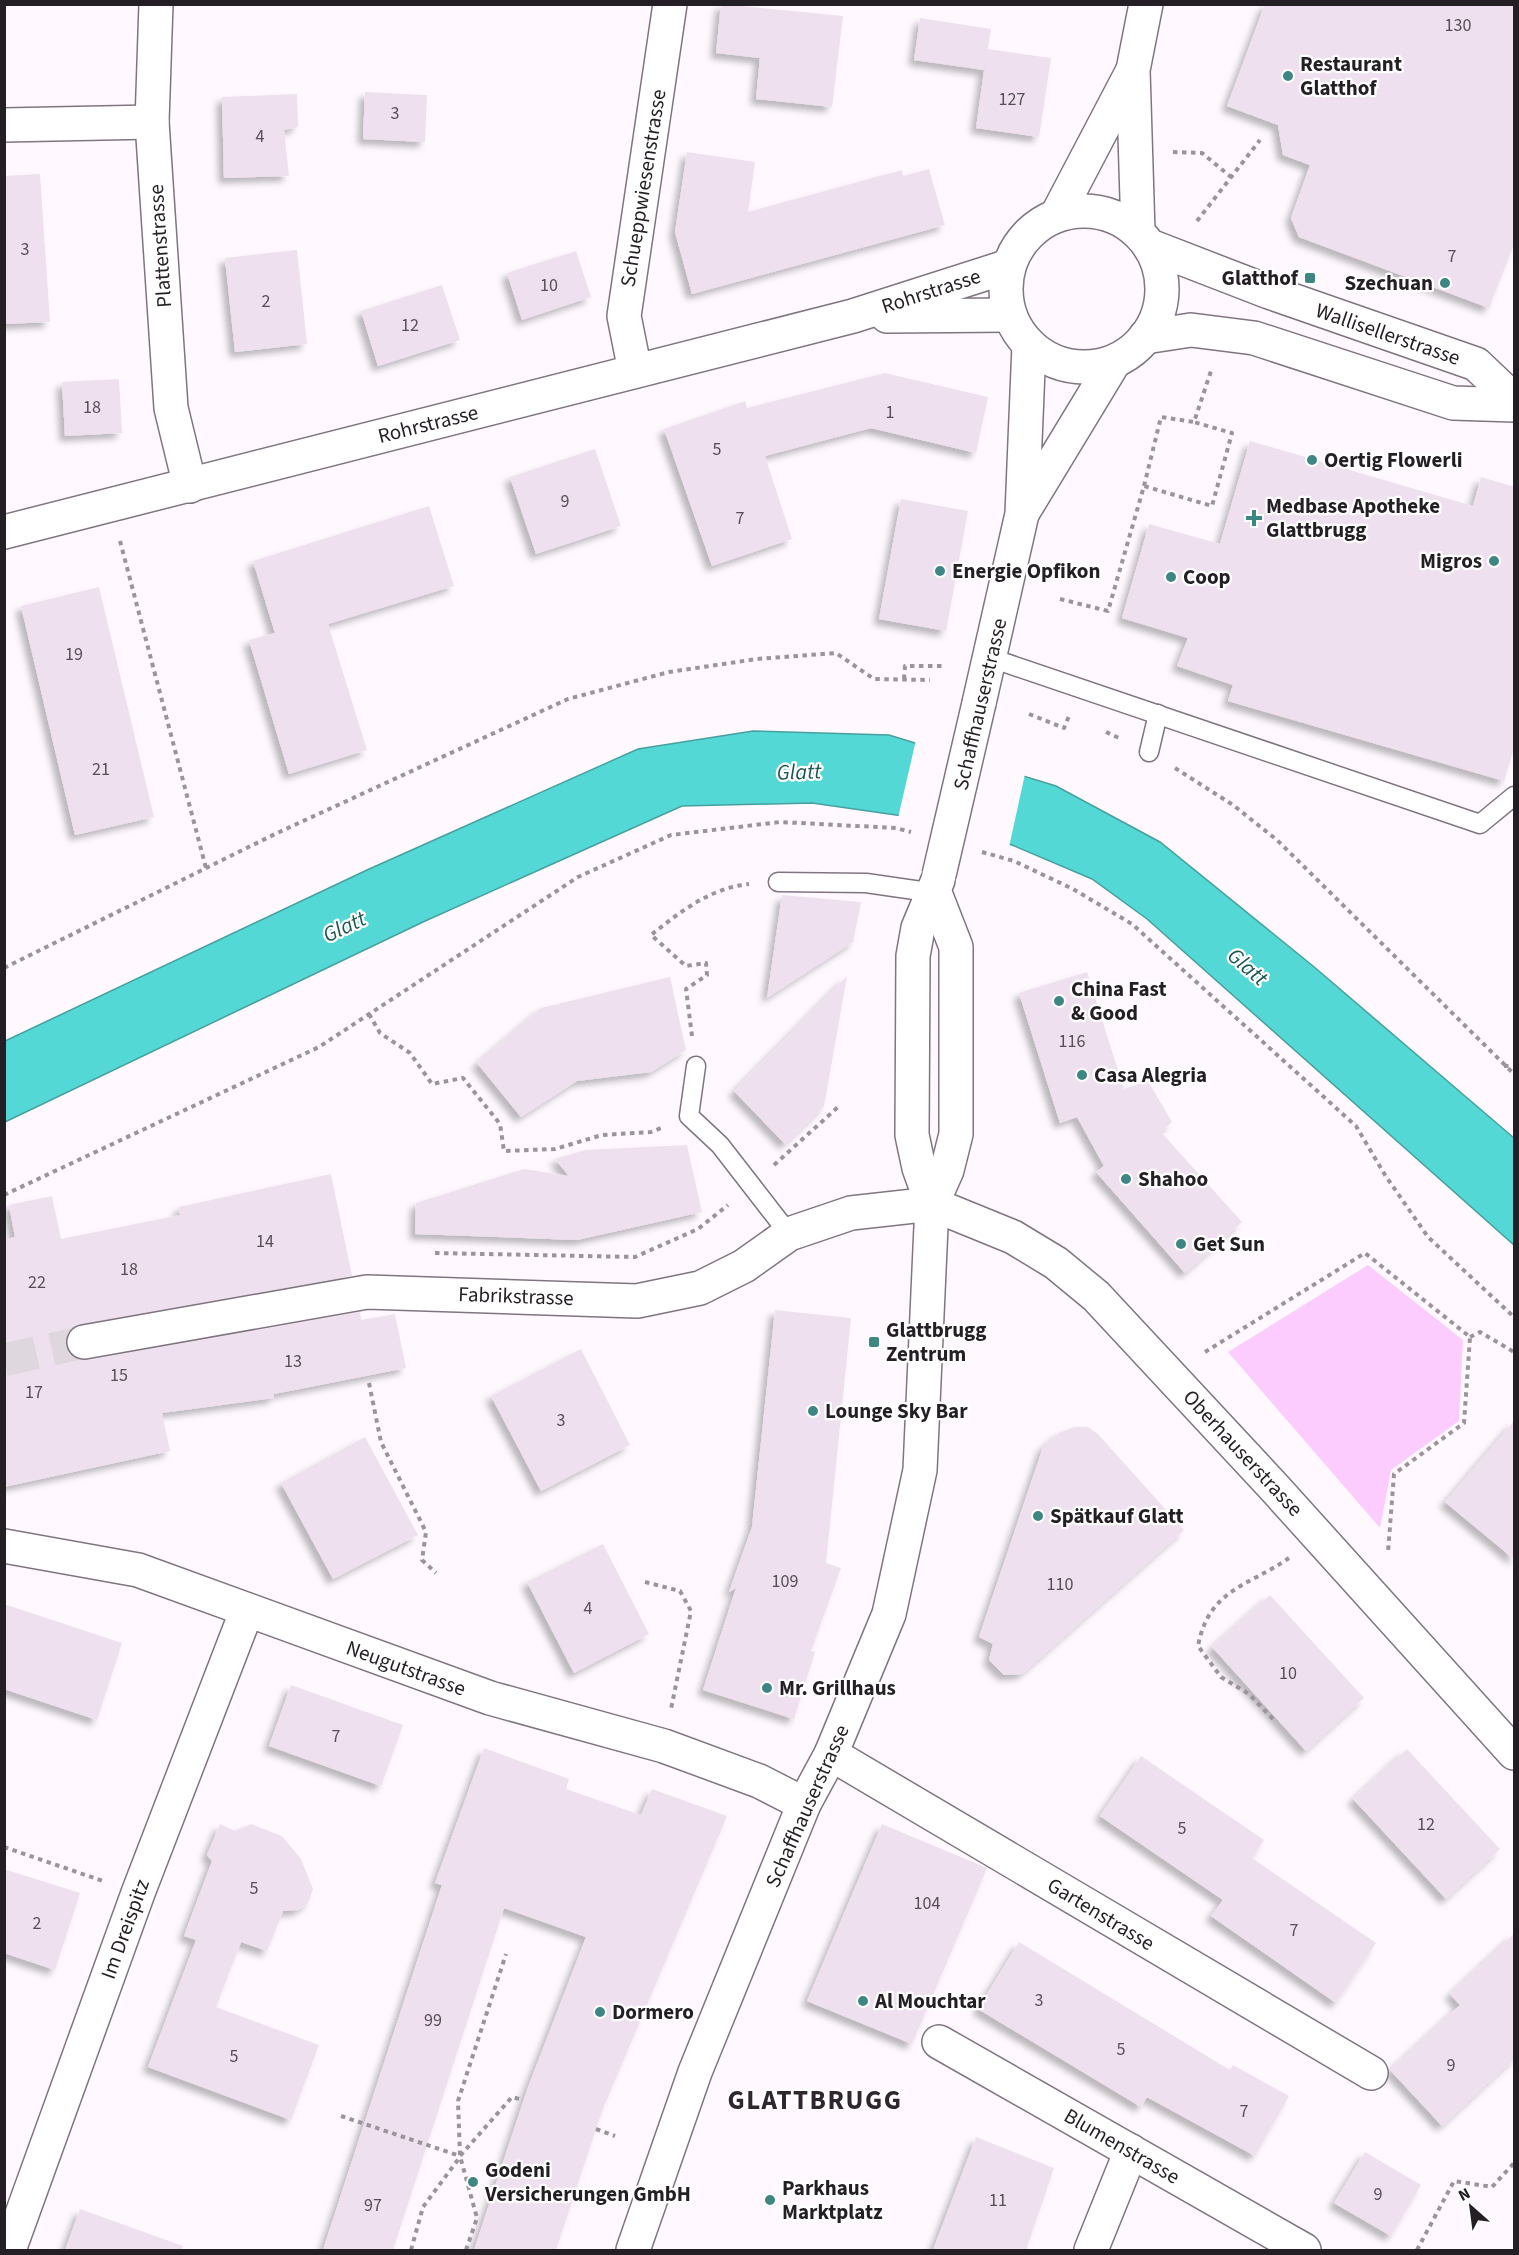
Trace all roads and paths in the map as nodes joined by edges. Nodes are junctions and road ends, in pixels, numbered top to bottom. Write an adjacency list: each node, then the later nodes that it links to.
1 (156, 4): 5 (main road, Plattenstrasse)
2 (670, 4): 20 (main road, Schueppwiesenstrasse)
3 (1146, 4): 4 (main road, Schaffhauserstrasse)
4 (1133, 70): 10 (main road, Schaffhauserstrasse); 12 (main road, Schaffhauserstrasse)
5 (152, 122): 6 (main road); 24 (main road, Plattenstrasse)
6 (4, 125)
7 (1260, 140): 9 (path)
8 (1169, 152): 9 (path)
9 (1231, 178): 11 (path)
10 (1057, 215): 12 (main road, Schaffhauserstrasse); 13 (main road, Schaffhauserstrasse)
11 (1197, 221)
12 (1144, 239): 16 (main road, Schaffhauserstrasse); 21 (main road, Wallisellerstrasse)
13 (1009, 266): 14 (main road, Schaffhauserstrasse); 15 (main road, Rohrstrasse)
14 (1010, 315): 15 (main road, Rohrstrasse); 17 (main road, Schaffhauserstrasse)
15 (853, 316): 20 (main road, Rohrstrasse)
16 (1145, 337): 18 (main road, Schaffhauserstrasse); 22 (main road)
17 (1029, 345): 18 (main road, Schaffhauserstrasse); 27 (main road, Schaffhauserstrasse)
18 (1114, 362): 27 (main road, Schaffhauserstrasse)
19 (1214, 362): 23 (path)
20 (636, 371): 24 (main road, Rohrstrasse)
21 (1515, 400)
22 (1515, 405)
23 (1194, 422): 25 (path); 25 (path)
24 (190, 486): 26 (main road, Rohrstrasse)
25 (1144, 486): 29 (path)
26 (111, 506): 28 (main road, Rohrstrasse); 41 (path)
27 (1022, 514): 30 (main road, Schaffhauserstrasse)
28 (4, 532)
29 (1060, 599)
30 (991, 658): 35 (lane); 43 (main road, Schaffhauserstrasse, bridge)
31 (945, 666): 32 (path)
32 (904, 679): 33 (path); 41 (path)
33 (930, 680)
34 (1029, 714): 36 (path)
35 (1158, 714): 37 (lane); 38 (lane)
36 (1069, 716)
37 (1149, 752): 47 (path)
38 (1515, 796)
39 (917, 834): 45 (path)
40 (971, 849): 57 (path)
41 (206, 868): 44 (path)
42 (778, 882): 43 (lane); 46 (path)
43 (937, 884): 54 (main road, Schaffhauserstrasse); 54 (main road, Schaffhauserstrasse)
44 (4, 968)
45 (369, 1014): 51 (path); 53 (path)
46 (696, 1066): 51 (lane)
47 (1504, 1066): 48 (path); 49 (path)
48 (1515, 1066)
49 (1515, 1074)
50 (838, 1107): 52 (path)
51 (690, 1116): 52 (lane)
52 (752, 1185): 55 (lane); 56 (path)
53 (4, 1195)
54 (932, 1204): 55 (main road, Fabrikstrasse); 71 (main road, Oberhauserstrasse); 72 (main road, Schaffhauserstrasse)
55 (789, 1234): 59 (main road, Fabrikstrasse)
56 (433, 1253)
57 (1515, 1317)
58 (1470, 1337): 60 (path); 61 (path); 64 (path)
59 (84, 1342)
60 (1204, 1352)
61 (1515, 1352)
62 (369, 1383): 66 (path)
63 (4, 1546): 68 (main road, Neugutstrasse)
64 (1388, 1552)
65 (1293, 1556): 69 (path)
66 (436, 1573)
67 (645, 1582): 70 (path)
68 (248, 1610): 70 (main road, Neugutstrasse); 75 (main road, Im Dreispitz)
69 (1273, 1719)
70 (664, 1746): 73 (main road, Neugutstrasse)
71 (1515, 1753)
72 (831, 1754): 73 (main road, Schaffhauserstrasse); 78 (main road, Gartenstrasse)
73 (804, 1804): 89 (main road, Schaffhauserstrasse)
74 (4, 1847): 75 (path)
75 (138, 1893): 86 (main road, Im Dreispitz)
76 (506, 1954): 84 (path)
77 (939, 2042): 83 (main road, Blumenstrasse)
78 (1371, 2073)
79 (524, 2100): 84 (path)
80 (341, 2116): 84 (path)
81 (596, 2129): 82 (path)
82 (615, 2136)
83 (1131, 2151): 90 (main road); 91 (main road, Blumenstrasse)
84 (460, 2156): 87 (path); 88 (path)
85 (1515, 2163): 92 (path)
86 (9, 2250)
87 (411, 2250)
88 (466, 2250)
89 (633, 2250)
90 (1091, 2250)
91 (1304, 2250)
92 (1417, 2250)

